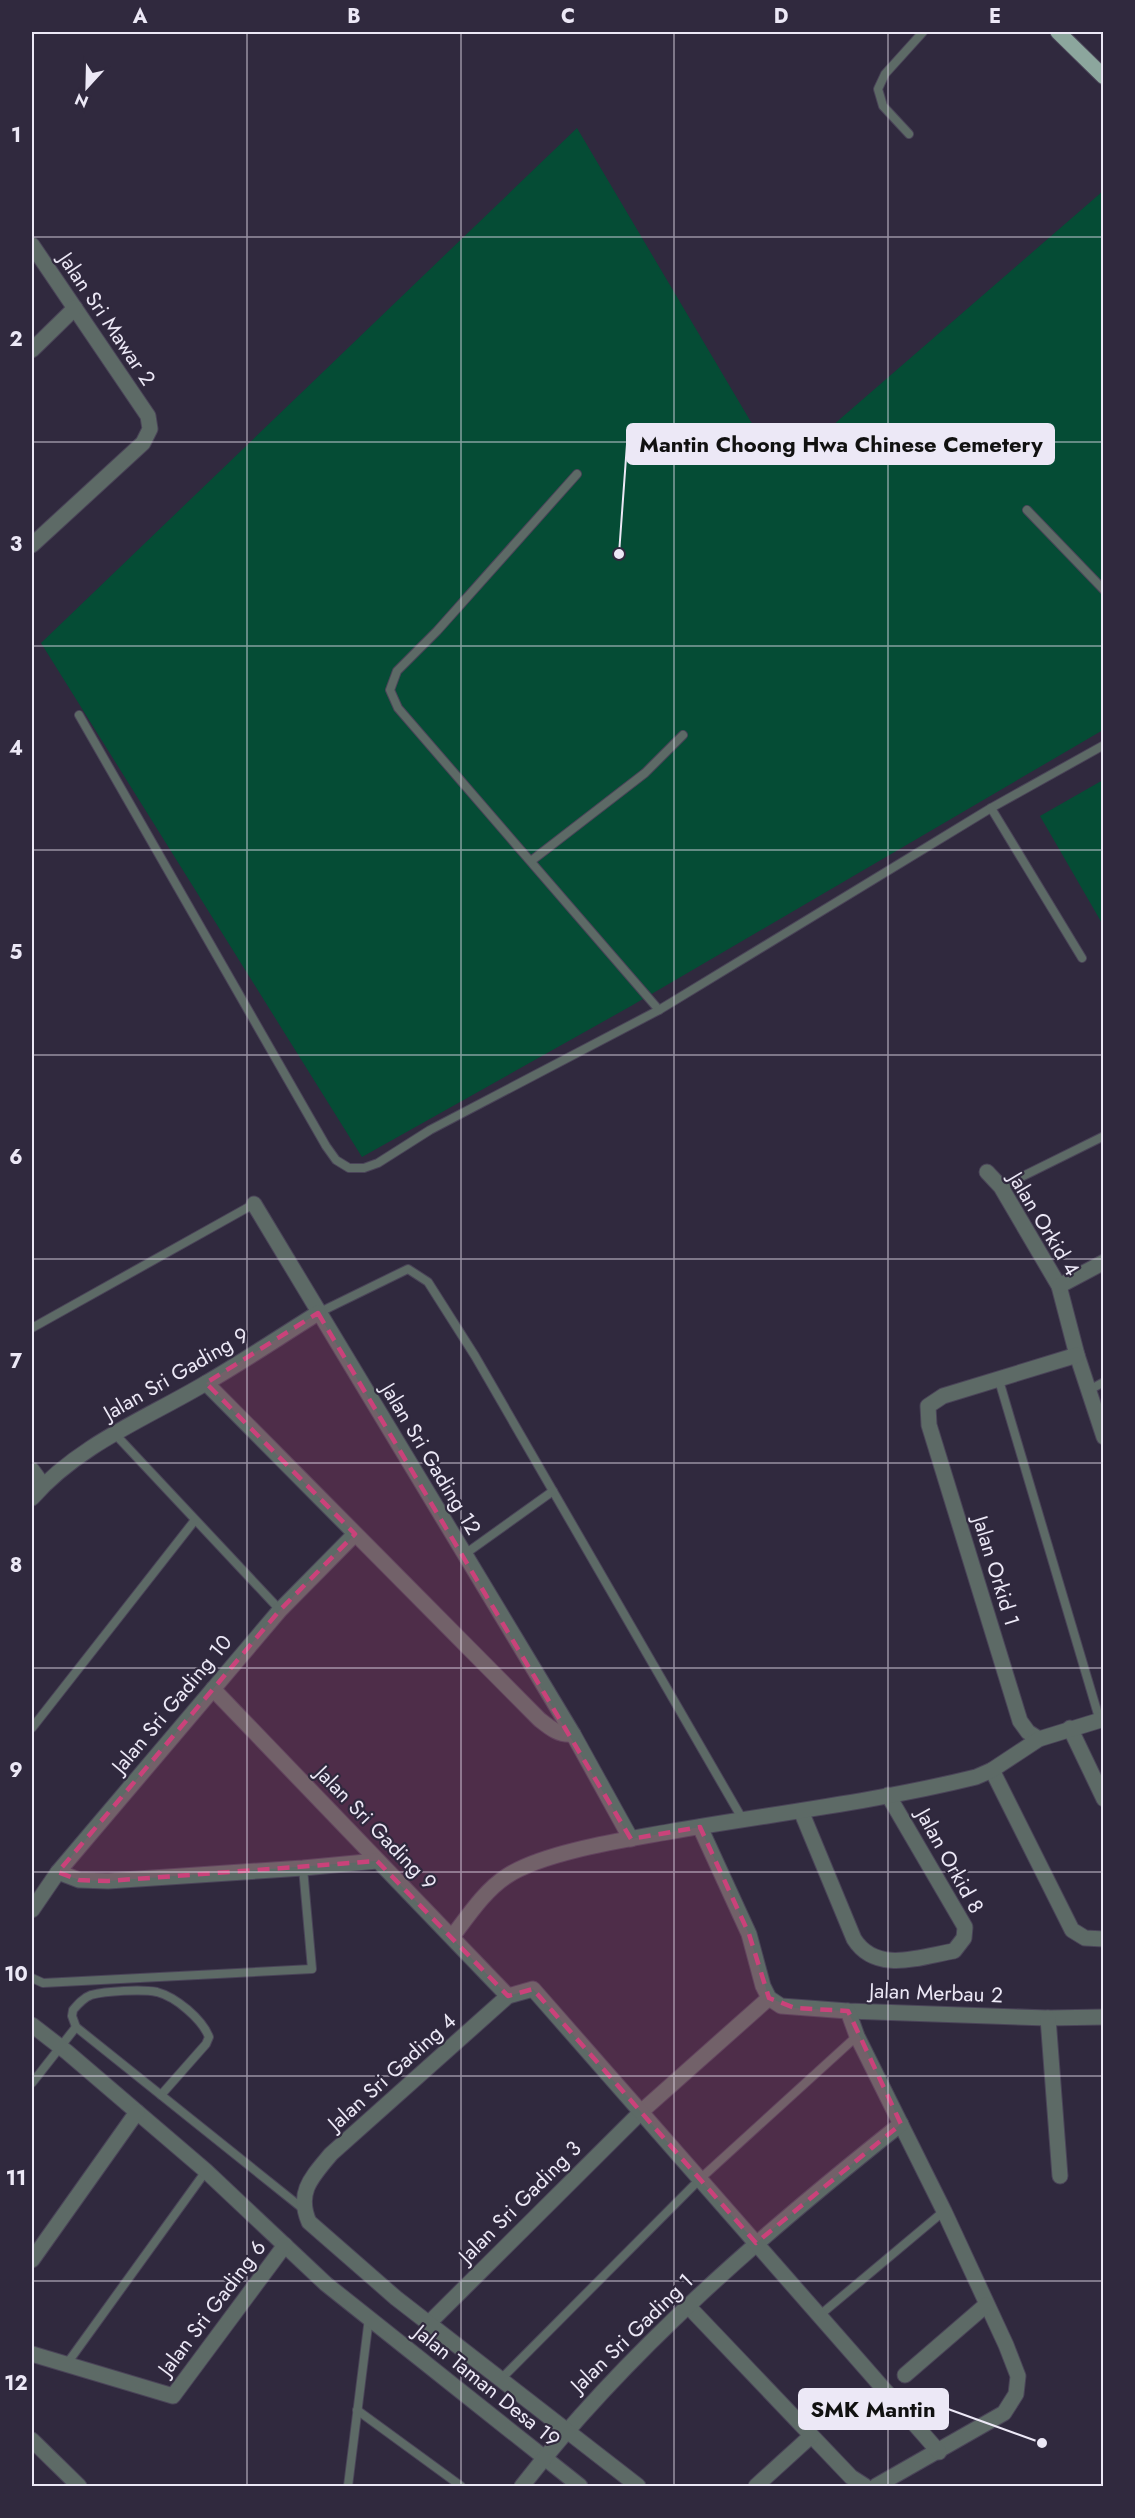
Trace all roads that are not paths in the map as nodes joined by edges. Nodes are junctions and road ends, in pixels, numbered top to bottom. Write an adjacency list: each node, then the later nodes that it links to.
1 (923, 32): 4 (lane)
2 (1058, 32): 3 (main road)
3 (1104, 77)
4 (909, 134)
5 (32, 245): 6 (street, Jalan Sri Mawar 2)
6 (75, 308): 7 (street); 10 (street, Jalan Sri Mawar 2)
7 (32, 350)
8 (577, 474): 16 (lane)
9 (1027, 510): 11 (lane)
10 (32, 545)
11 (1104, 590)
12 (79, 716): 18 (lane)
13 (683, 735): 16 (lane)
14 (1104, 745): 15 (lane)
15 (991, 808): 17 (lane); 18 (lane)
16 (531, 861): 18 (lane)
17 (1082, 958)
18 (659, 1010)
19 (1104, 1136): 21 (lane)
20 (987, 1172): 21 (street, Jalan Orkid 4)
21 (1001, 1187): 24 (street, Jalan Orkid 4)
22 (254, 1204): 25 (street, Jalan Sri Gading 12); 26 (lane)
23 (1104, 1262): 24 (street)
24 (1059, 1286): 27 (street, Jalan Orkid 4)
25 (318, 1312): 30 (street, Jalan Sri Gading 9); 36 (lane); 40 (street, Jalan Sri Gading 12)
26 (32, 1328)
27 (1077, 1355): 28 (street); 31 (street, Jalan Orkid 4)
28 (998, 1377): 43 (lane); 47 (street, Jalan Orkid 1)
29 (1104, 1382): 31 (lane)
30 (206, 1383): 32 (street, Jalan Sri Gading 9); 39 (street)
31 (1089, 1390): 33 (street, Jalan Orkid 4)
32 (115, 1434): 35 (street, Jalan Sri Gading 9); 38 (lane)
33 (1104, 1437)
34 (32, 1470): 35 (street)
35 (43, 1485): 37 (street, Jalan Sri Gading 9)
36 (553, 1491): 40 (lane); 52 (lane)
37 (32, 1498)
38 (195, 1520): 41 (lane); 44 (lane)
39 (356, 1534): 41 (street, Jalan Sri Gading 10); 46 (street)
40 (465, 1554): 46 (street, Jalan Sri Gading 12)
41 (280, 1610): 42 (street, Jalan Sri Gading 10)
42 (213, 1689): 55 (street, Jalan Sri Gading 9); 57 (street, Jalan Sri Gading 10)
43 (1102, 1720): 45 (street)
44 (32, 1728)
45 (1070, 1728): 47 (street); 50 (street)
46 (573, 1734): 54 (street, Jalan Sri Gading 12)
47 (1039, 1739): 48 (street)
48 (992, 1770): 49 (street); 60 (street)
49 (888, 1795): 51 (street); 51 (street, Jalan Orkid 8)
50 (1104, 1799)
51 (801, 1811): 52 (street)
52 (742, 1820): 53 (street)
53 (700, 1827): 54 (street); 63 (street)
54 (631, 1839): 59 (street)
55 (377, 1861): 56 (street); 59 (street, Jalan Sri Gading 9)
56 (303, 1868): 57 (street); 61 (lane)
57 (58, 1872): 58 (street, Jalan Sri Gading 10)
58 (32, 1910)
59 (452, 1936): 62 (street, Jalan Sri Gading 9)
60 (1104, 1939)
61 (32, 1978)
62 (508, 1996): 73 (street, Jalan Sri Gading 4); 79 (street, Jalan Sri Gading 4)
63 (769, 1998): 64 (street, Jalan Merbau 2); 73 (street, Jalan Sri Gading 3)
64 (848, 2011): 66 (street, Jalan Merbau 2); 69 (street)
65 (1104, 2017): 66 (street, Jalan Merbau 2)
66 (1048, 2018): 77 (street)
67 (32, 2025): 70 (street, Jalan Taman Desa 19)
68 (76, 2027): 70 (lane); 72 (lane); 72 (lane)
69 (857, 2036): 75 (street); 78 (lane)
70 (60, 2046): 71 (lane); 74 (street, Jalan Taman Desa 19)
71 (32, 2083)
72 (161, 2095): 79 (lane)
73 (642, 2111): 78 (street); 88 (street, Jalan Sri Gading 3)
74 (137, 2112): 76 (street, Jalan Taman Desa 19); 83 (street)
75 (901, 2124): 80 (street); 81 (street, Jalan Sri Gading 1)
76 (206, 2171): 82 (street, Jalan Taman Desa 19); 90 (lane)
77 (1060, 2176)
78 (700, 2179): 81 (street); 92 (lane)
79 (302, 2208): 88 (street)
80 (944, 2211): 84 (street); 86 (lane)
81 (756, 2243): 85 (street, Jalan Sri Gading 1); 86 (street)
82 (285, 2245): 87 (street, Jalan Taman Desa 19); 90 (street, Jalan Sri Gading 6)
83 (32, 2260)
84 (986, 2305): 91 (street); 97 (street)
85 (689, 2307): 94 (street, Jalan Sri Gading 1); 95 (street)
86 (820, 2315): 97 (street)
87 (369, 2318): 93 (lane); 98 (street, Jalan Taman Desa 19)
88 (429, 2323): 92 (street)
89 (32, 2354): 90 (street)
90 (66, 2366)
91 (905, 2375)
92 (500, 2380): 94 (street)
93 (357, 2409): 100 (lane); 101 (lane)
94 (566, 2431): 98 (street, Jalan Sri Gading 1); 104 (street)
95 (812, 2436): 105 (street); 106 (street)
96 (32, 2440): 99 (street)
97 (939, 2452): 107 (street)
98 (544, 2458): 102 (street, Jalan Sri Gading 1); 103 (street, Jalan Taman Desa 19)
99 (79, 2487)
100 (348, 2487)
101 (462, 2487)
102 (522, 2487)
103 (580, 2487)
104 (638, 2487)
105 (756, 2487)
106 (865, 2487)
107 (876, 2487)

